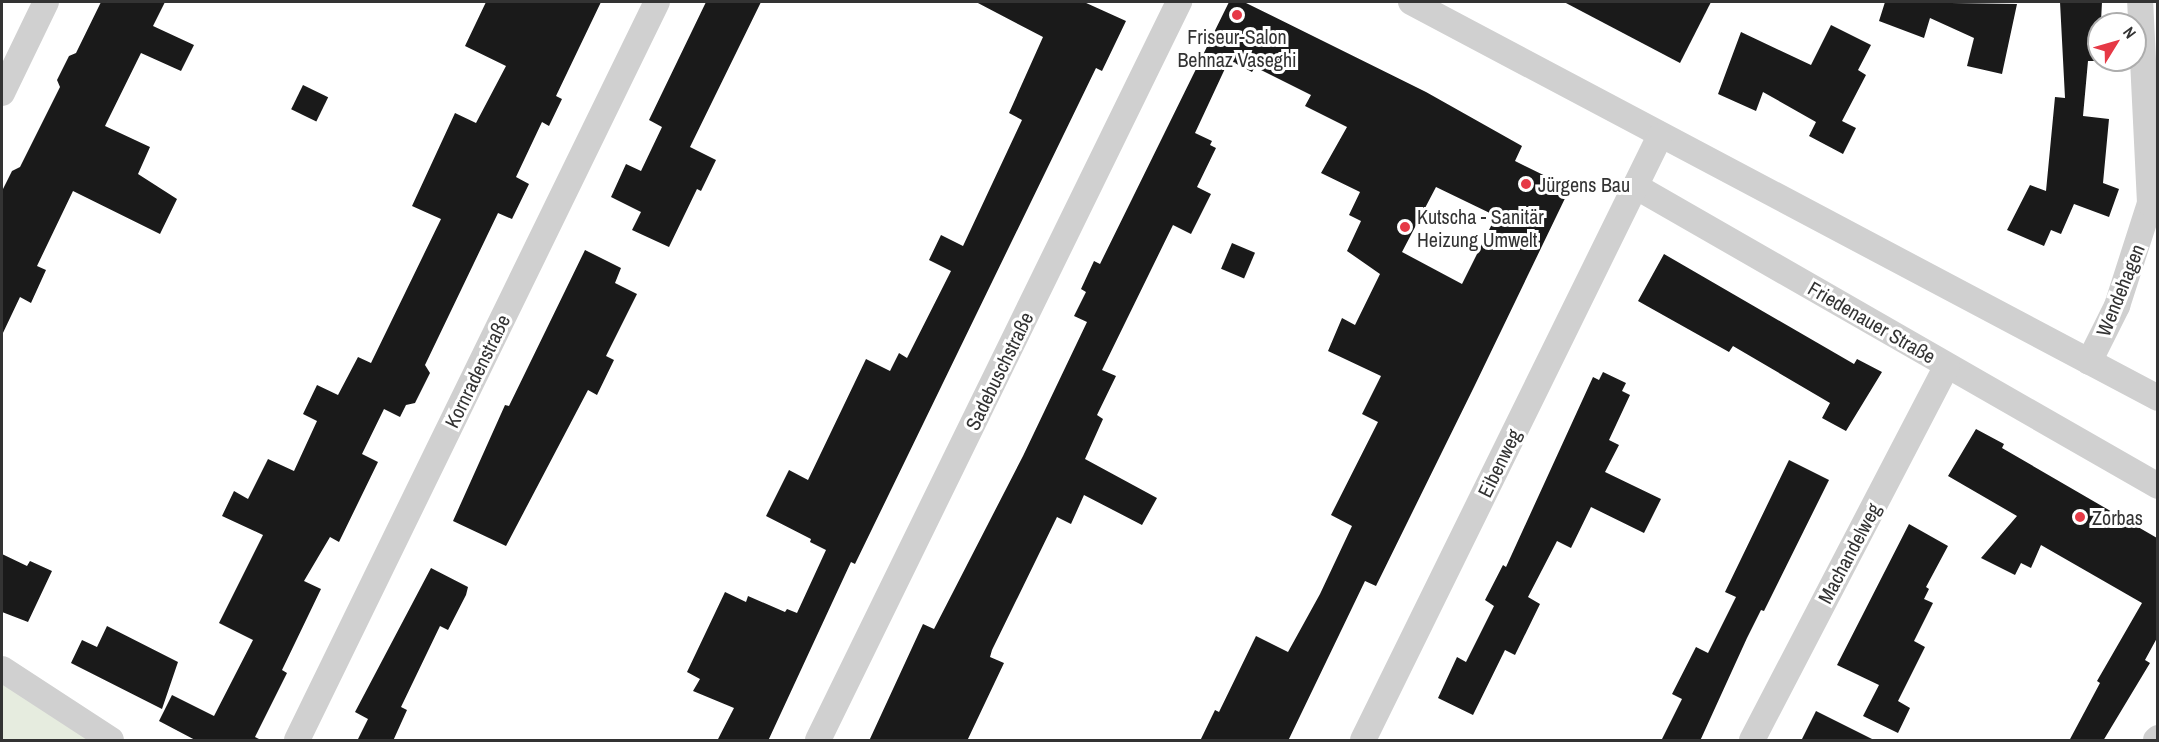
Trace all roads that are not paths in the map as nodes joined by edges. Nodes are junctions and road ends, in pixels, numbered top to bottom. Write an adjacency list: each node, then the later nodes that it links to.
1 (46, 2): 6 (street)
2 (657, 2): 15 (street, Kornradenstraße)
3 (1179, 2): 16 (street, Sadebuschstraße)
4 (1411, 2): 7 (street)
5 (2140, 2): 9 (street, Wendehagen)
6 (2, 93)
7 (1660, 136): 8 (street); 9 (street)
8 (1635, 186): 10 (street, Friedenauer Straße); 17 (street, Eibenweg)
9 (2089, 362): 11 (street)
10 (1947, 366): 12 (street, Friedenauer Straße); 18 (street, Machandelweg)
11 (2157, 398)
12 (2157, 486)
13 (2, 669): 14 (street)
14 (111, 741)
15 (297, 741)
16 (818, 741)
17 (1363, 741)
18 (1752, 741)

